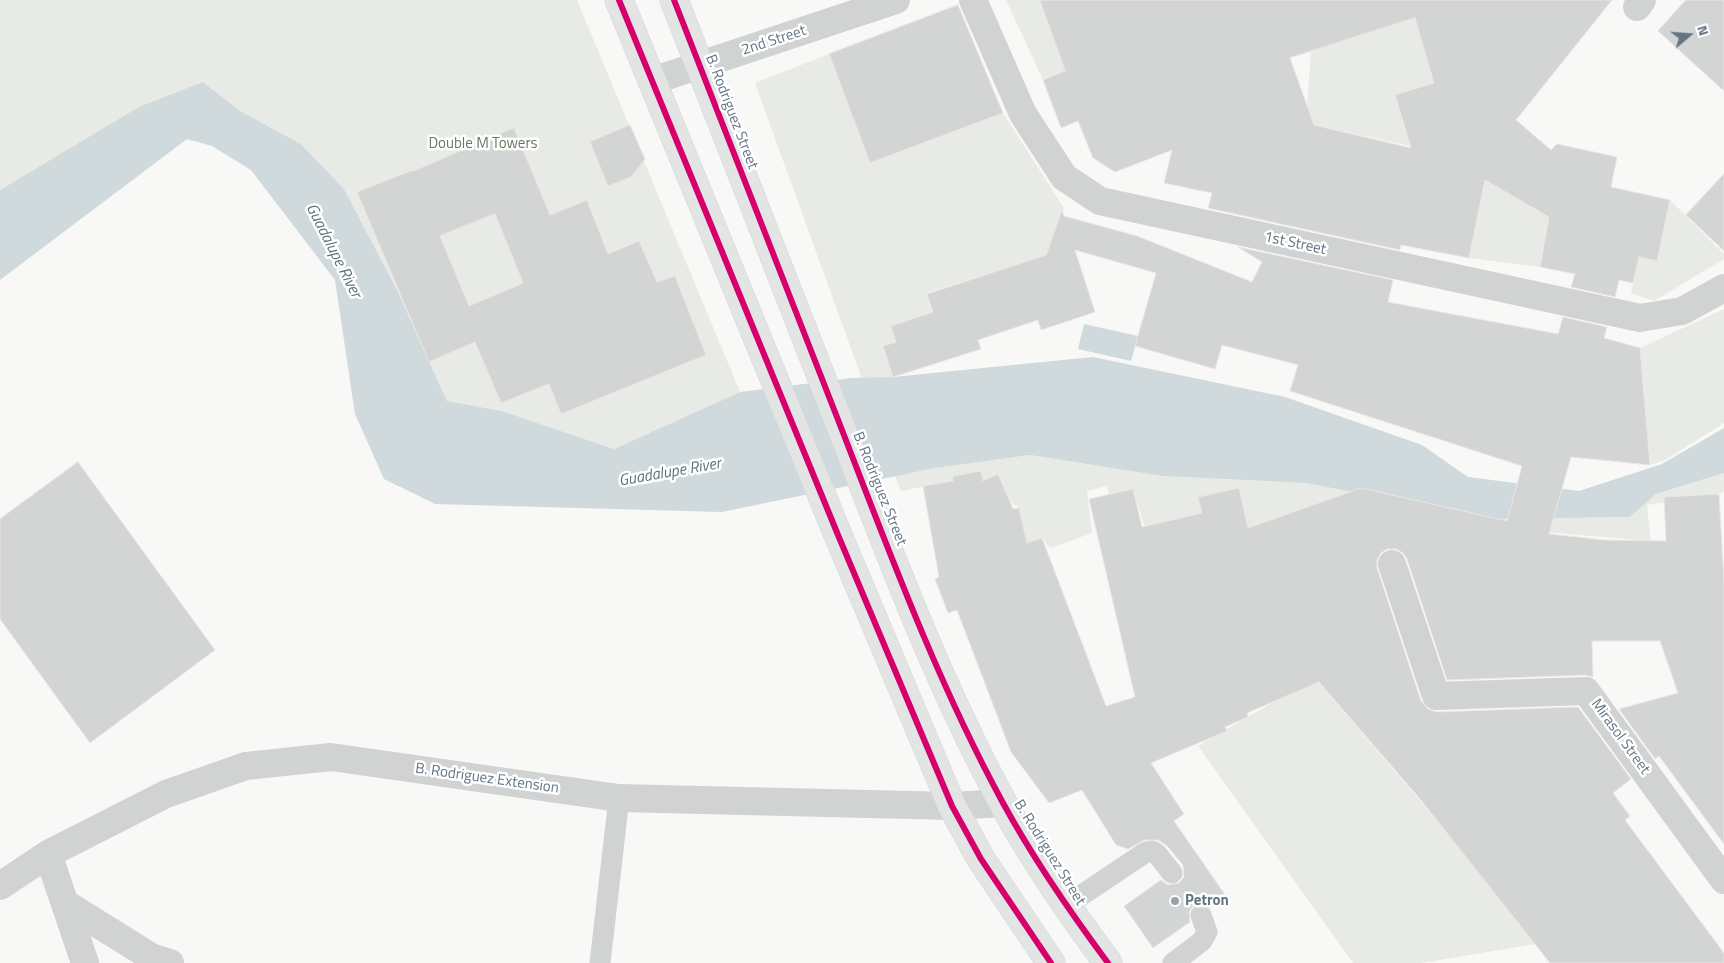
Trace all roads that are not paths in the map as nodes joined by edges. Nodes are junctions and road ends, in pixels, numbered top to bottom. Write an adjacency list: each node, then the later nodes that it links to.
1 (619, 0): 6 (main road)
2 (674, 0): 5 (main road, B. Rodriguez Street)
3 (896, 0): 5 (street, 2nd Street)
4 (973, 0): 7 (street, 1st Street)
5 (700, 65): 6 (street, 2nd Street); 10 (main road, B. Rodriguez Street)
6 (652, 81): 11 (main road)
7 (1724, 288)
8 (1392, 564): 14 (street, Mirasol Street)
9 (619, 798): 11 (street, B. Rodriguez Extension); 12 (street, B. Rodriguez Extension); 21 (lane)
10 (1003, 803): 11 (street, B. Rodriguez Extension); 17 (main road, B. Rodriguez Street)
11 (952, 806): 22 (main road)
12 (48, 854): 15 (street, B. Rodriguez Extension); 16 (street)
13 (1172, 873): 17 (lane)
14 (1724, 880)
15 (0, 886)
16 (66, 904): 19 (street); 20 (street)
17 (1067, 905): 23 (main road, B. Rodriguez Street)
18 (1201, 915): 24 (lane)
19 (85, 963)
20 (170, 963)
21 (600, 963)
22 (1051, 963)
23 (1108, 963)
24 (1173, 963)

